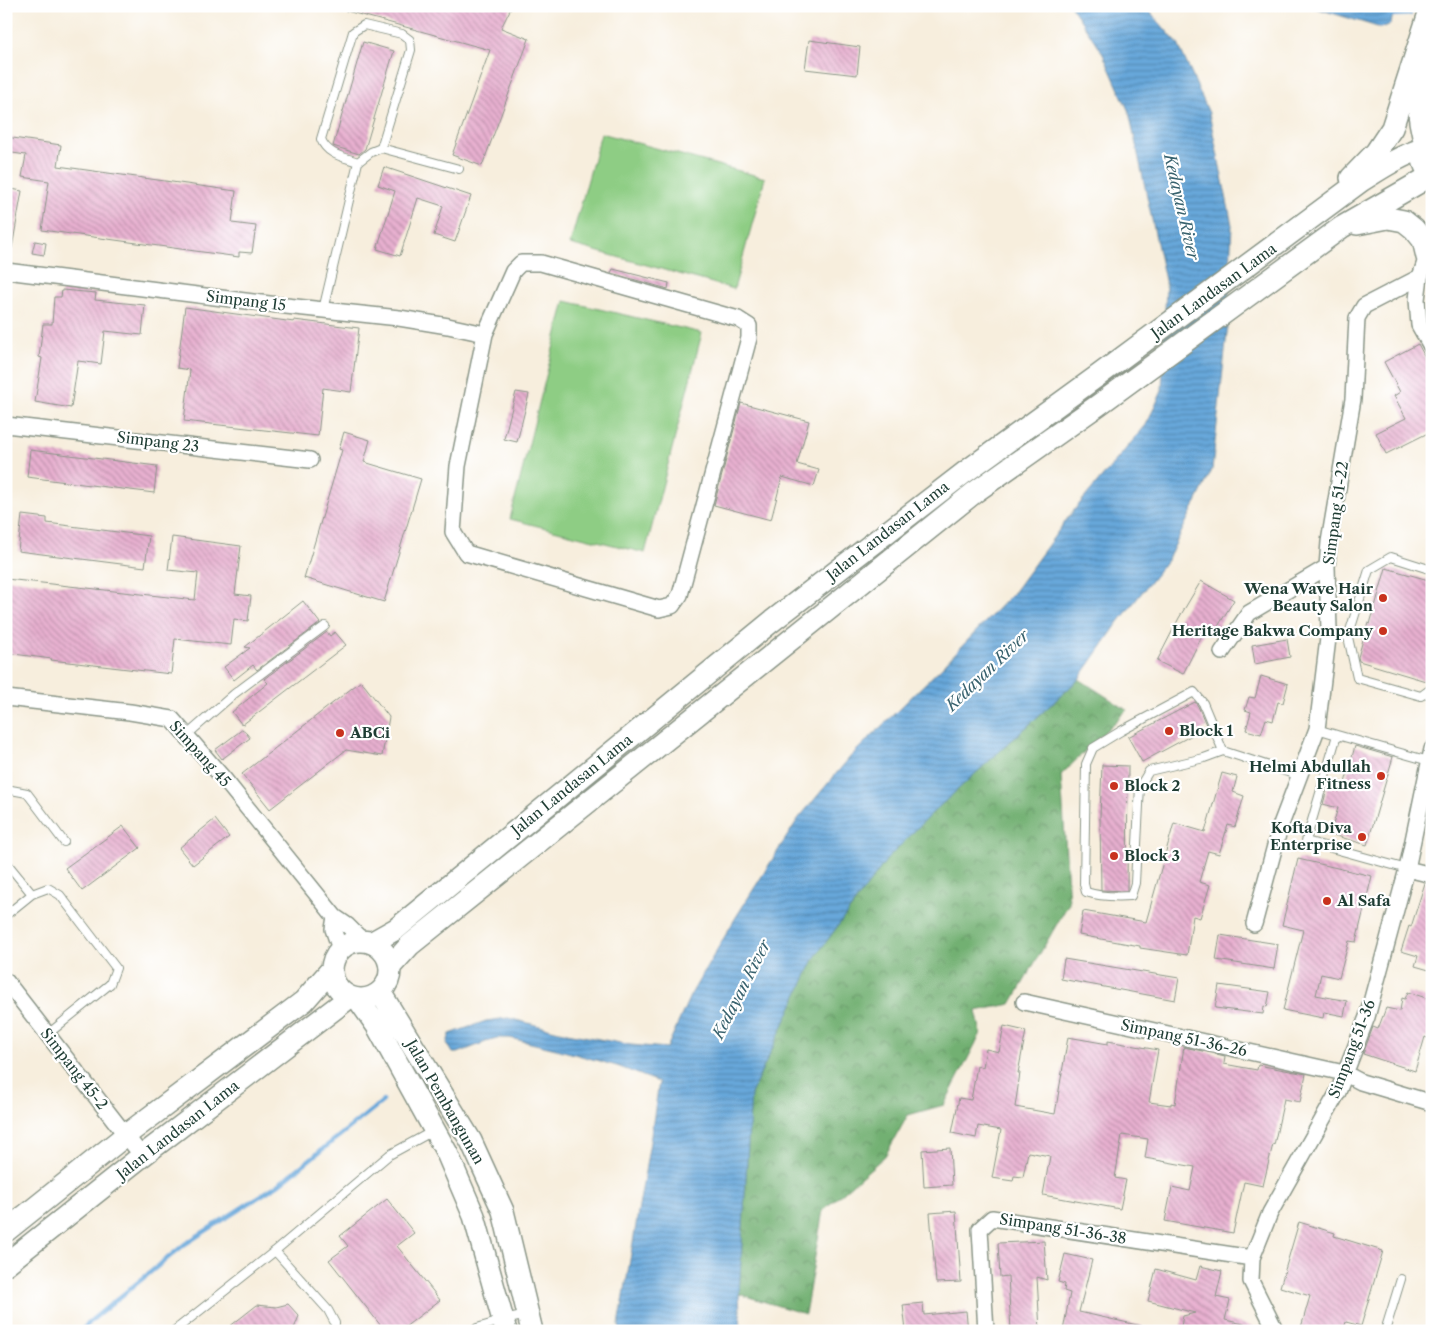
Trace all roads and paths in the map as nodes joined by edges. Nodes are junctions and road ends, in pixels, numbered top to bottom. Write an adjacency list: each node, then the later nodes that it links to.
1 (1427, 8): 2 (main road); 9 (main road)
2 (1424, 52): 3 (main road); 4 (main road)
3 (1432, 95)
4 (1427, 144): 8 (main road); 9 (main road, Jalan Landasan Lama)
5 (381, 148): 6 (lane); 6 (lane); 7 (lane)
6 (358, 162): 14 (lane)
7 (459, 169)
8 (1432, 175): 10 (main road, Jalan Landasan Lama)
9 (1322, 209): 43 (main road, Jalan Landasan Lama)
10 (1342, 227): 11 (main road); 45 (main road, Jalan Landasan Lama)
11 (1429, 249): 13 (street)
12 (6, 271): 14 (street, Simpang 15)
13 (1420, 277): 15 (street); 20 (street, Simpang 51-22)
14 (323, 310): 16 (street, Simpang 15)
15 (1426, 322): 17 (street)
16 (485, 334): 16 (street)
17 (1432, 348)
18 (6, 425): 19 (street, Simpang 23)
19 (310, 460)
20 (1327, 567): 23 (street, Simpang 51-22); 25 (street)
21 (1432, 570): 24 (lane)
22 (325, 626): 29 (lane)
23 (1330, 630): 24 (lane); 28 (street, Simpang 51-22)
24 (1348, 637): 26 (lane)
25 (1222, 652)
26 (1432, 688)
27 (6, 698): 29 (street, Simpang 45)
28 (1317, 729): 30 (lane); 33 (street, Simpang 51-22)
29 (187, 735): 41 (street, Simpang 45)
30 (1337, 735): 32 (lane); 37 (lane)
31 (1223, 752): 31 (lane); 33 (lane)
32 (1430, 755): 37 (street, Simpang 51-36)
33 (1300, 776): 42 (street, Simpang 51-22)
34 (6, 789): 35 (lane)
35 (64, 842)
36 (6, 862): 39 (lane)
37 (1407, 869): 38 (street); 53 (street, Simpang 51-36)
38 (1432, 875)
39 (32, 894): 40 (lane); 51 (lane)
40 (6, 915)
41 (335, 917): 43 (street, Simpang 45); 44 (street)
42 (1254, 924)
43 (367, 942): 44 (main road); 45 (main road)
44 (340, 949): 46 (main road)
45 (390, 967): 48 (main road)
46 (331, 970): 49 (main road); 56 (main road, Jalan Landasan Lama)
47 (6, 981): 51 (street, Simpang 45-2)
48 (380, 992): 49 (main road); 57 (main road, Jalan Pembangunan)
49 (354, 998): 52 (main road, Jalan Landasan Lama); 55 (main road, Jalan Pembangunan)
50 (1024, 1002): 53 (street, Simpang 51-36-26)
51 (48, 1034): 56 (street, Simpang 45-2)
52 (253, 1072): 56 (main road); 58 (main road, Jalan Landasan Lama)
53 (1344, 1073): 54 (street, Simpang 51-36-26); 61 (street, Simpang 51-36)
54 (1432, 1103)
55 (435, 1130): 57 (main road, Jalan Pembangunan); 60 (lane)
56 (126, 1135): 58 (street, Simpang 45-2); 59 (main road, Jalan Landasan Lama)
57 (459, 1147): 64 (main road, Jalan Pembangunan); 65 (main road, Jalan Pembangunan)
58 (142, 1156): 62 (main road, Jalan Landasan Lama)
59 (6, 1231)
60 (275, 1251): 66 (lane); 67 (lane)
61 (1252, 1258): 69 (street, Simpang 51-36-38); 70 (street, Simpang 51-36)
62 (6, 1264)
63 (1401, 1279): 71 (lane)
64 (531, 1323): 65 (lane)
65 (505, 1326): 68 (lane)
66 (174, 1331)
67 (334, 1331)
68 (474, 1331)
69 (986, 1331)
70 (1276, 1331)
71 (1385, 1331)

